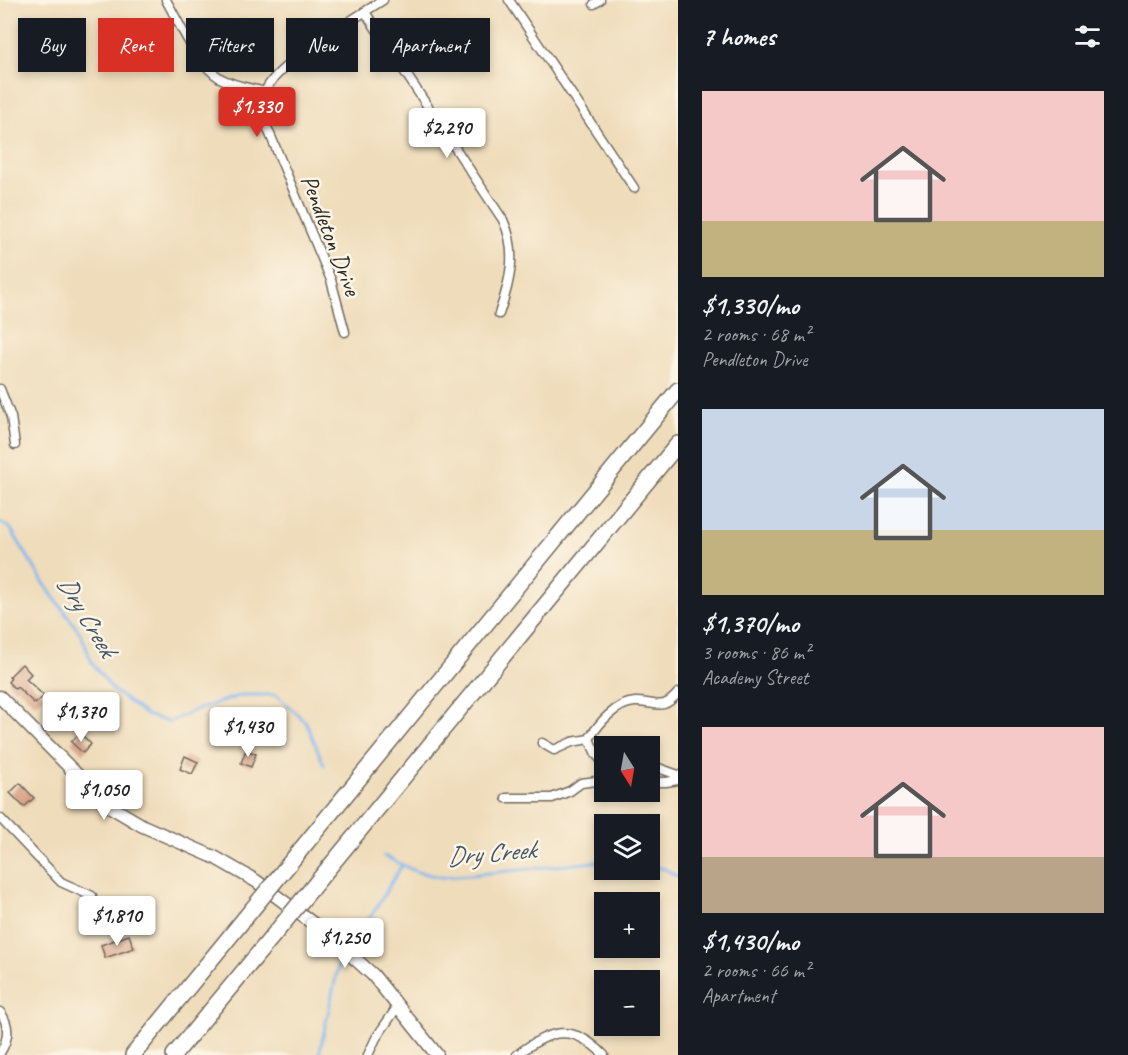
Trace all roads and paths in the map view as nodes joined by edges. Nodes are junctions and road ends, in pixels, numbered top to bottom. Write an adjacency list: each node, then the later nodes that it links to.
1 (166, 0): 5 (street)
2 (383, 0): 4 (street)
3 (509, 0): 6 (street)
4 (365, 12): 5 (street); 7 (street)
5 (265, 92): 8 (street, Pendleton Drive)
6 (634, 188)
7 (499, 314)
8 (345, 332)
9 (0, 389): 12 (street)
10 (678, 390): 29 (highway, bridge)
11 (678, 444): 30 (highway, bridge)
12 (15, 445)
13 (678, 693): 15 (street)
14 (0, 697): 26 (street)
15 (589, 739): 16 (street); 17 (street)
16 (542, 744)
17 (594, 750)
18 (660, 769): 19 (street)
19 (678, 775)
20 (678, 780): 22 (street)
21 (594, 781): 23 (street)
22 (660, 782)
23 (506, 798)
24 (0, 818): 25 (street)
25 (92, 896)
26 (398, 1006): 31 (street); 32 (street)
27 (0, 1012): 28 (street)
28 (0, 1053)
29 (133, 1055)
30 (174, 1055)
31 (368, 1055)
32 (437, 1055)
33 (517, 1055): 34 (street)
34 (604, 1055)

